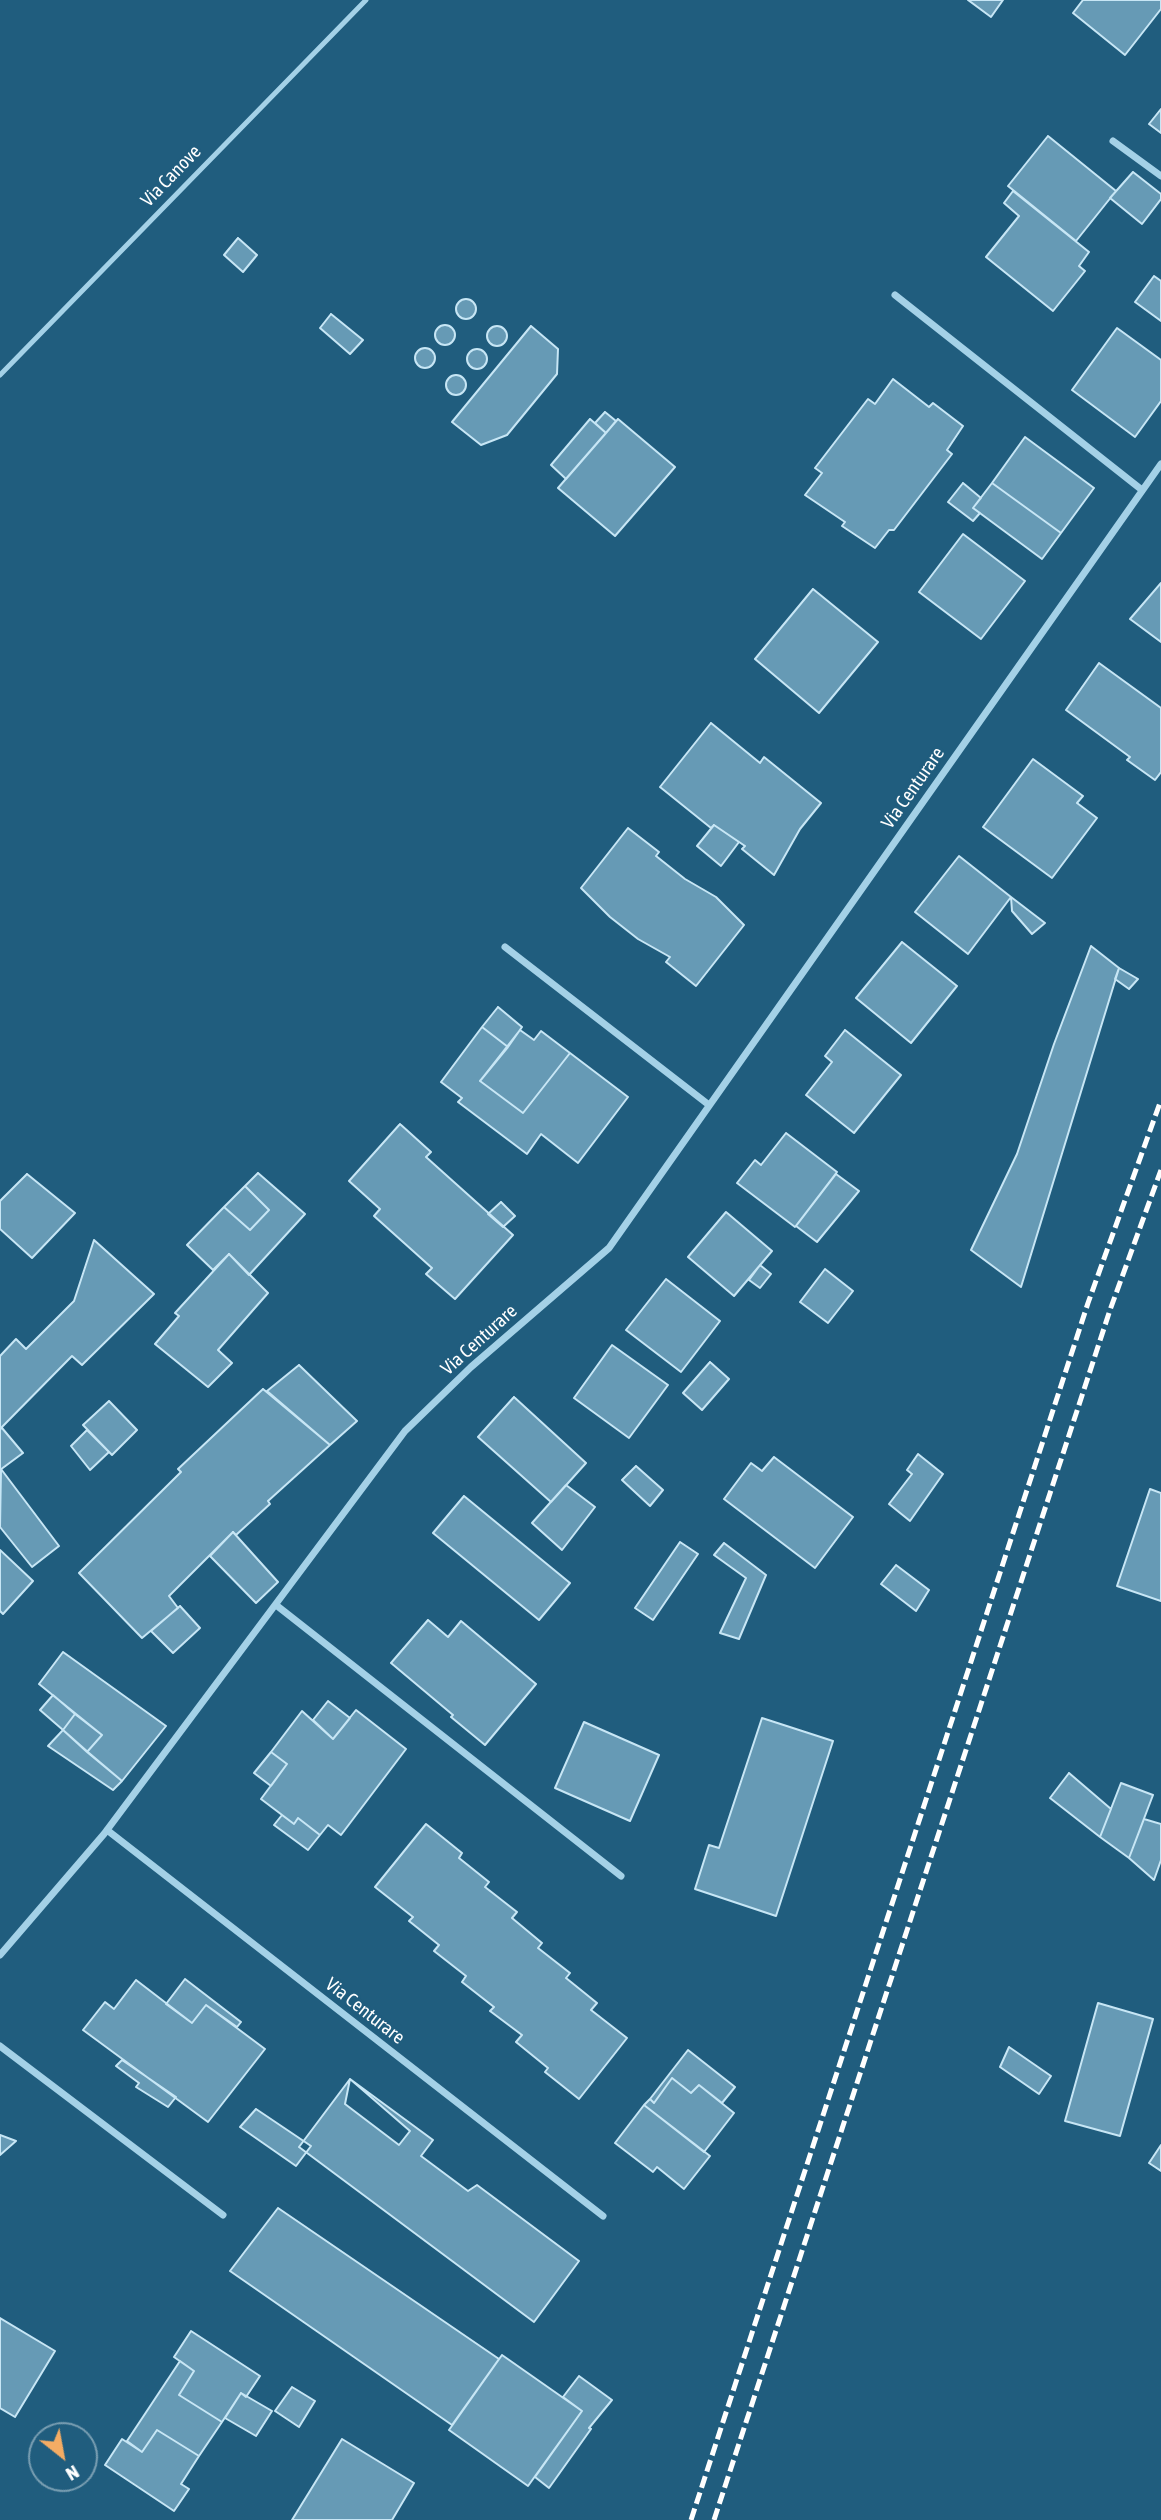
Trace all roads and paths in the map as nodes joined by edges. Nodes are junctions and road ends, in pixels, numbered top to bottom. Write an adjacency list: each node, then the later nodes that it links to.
1 (366, 0): 5 (lane, Via Canove)
2 (1113, 141): 3 (street)
3 (1161, 176)
4 (895, 295): 7 (street)
5 (0, 375)
6 (1161, 464): 7 (street, Via Centurare)
7 (1142, 491): 9 (street, Via Centurare)
8 (505, 947): 9 (street)
9 (709, 1105): 10 (street, Via Centurare)
10 (276, 1605): 11 (street, Via Centurare); 12 (street)
11 (107, 1830): 13 (street, Via Centurare); 16 (street, Via Centurare)
12 (621, 1876)
13 (0, 1955)
14 (0, 2046): 15 (street)
15 (223, 2215)
16 (603, 2216)

